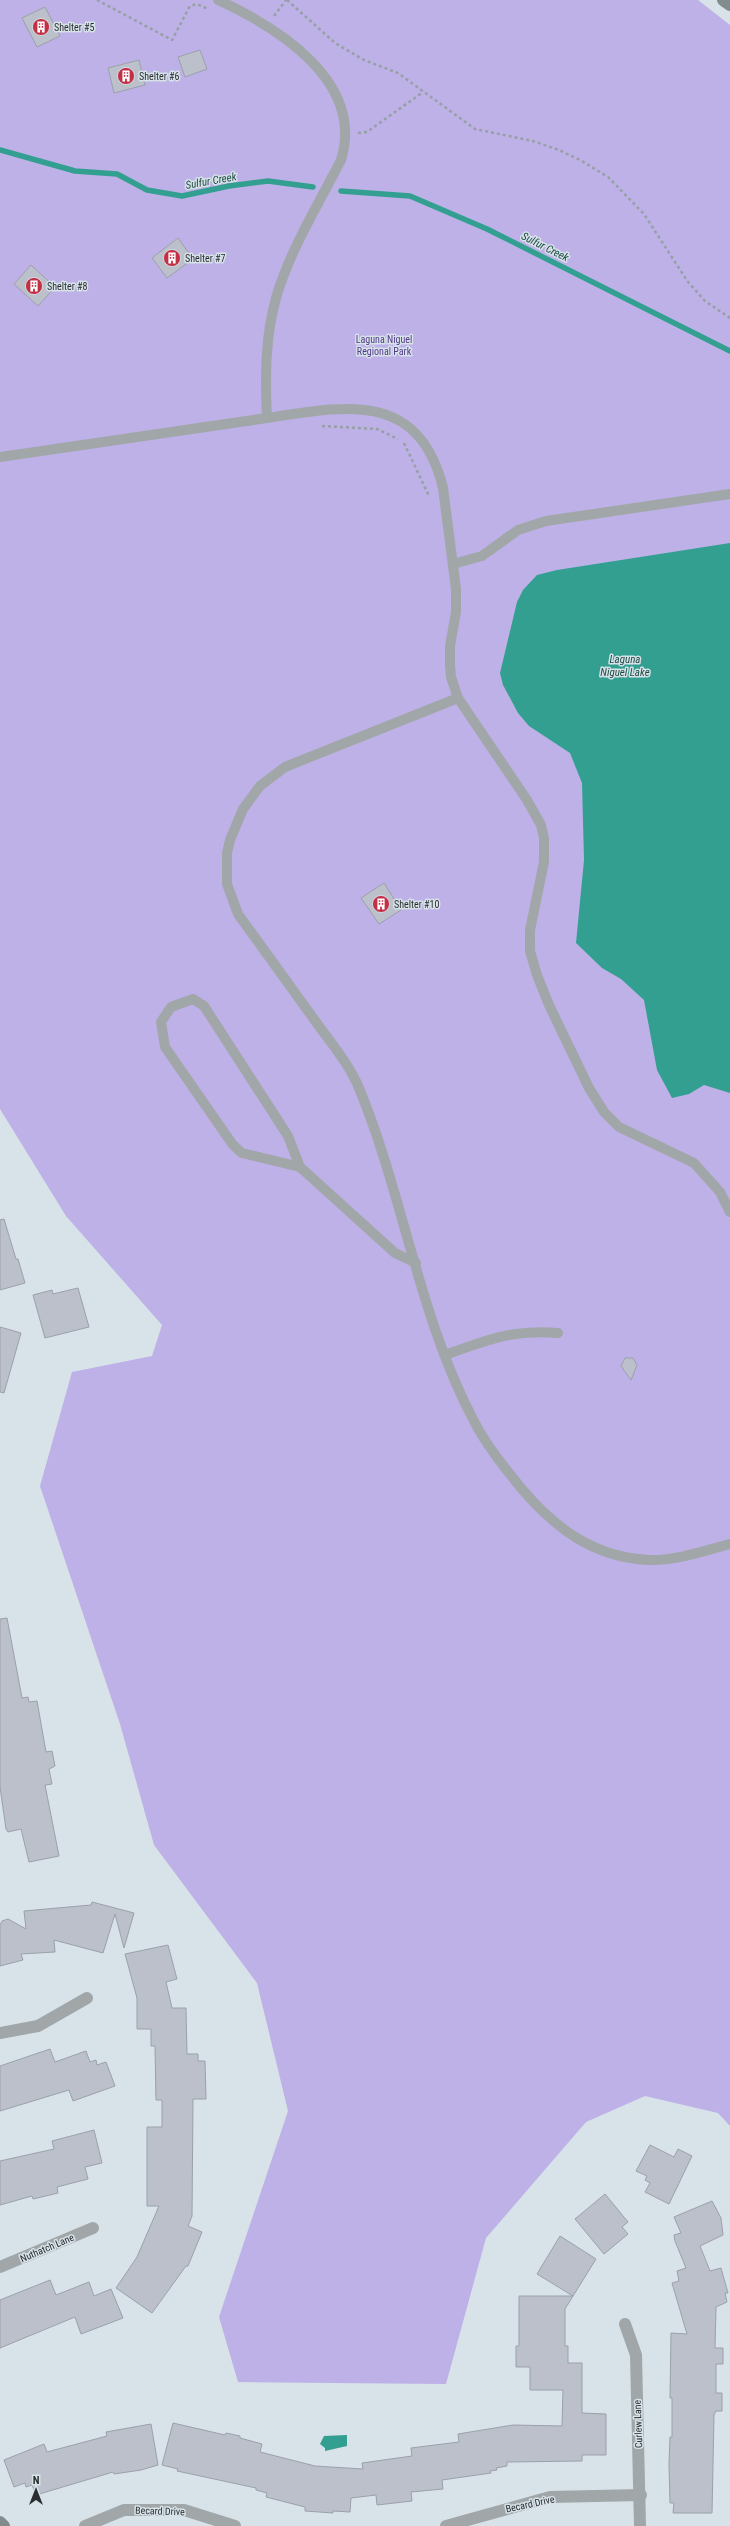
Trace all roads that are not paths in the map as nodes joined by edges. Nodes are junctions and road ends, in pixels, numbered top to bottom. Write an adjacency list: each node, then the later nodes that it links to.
1 (218, 0): 4 (lane)
2 (723, 0): 3 (main road)
3 (730, 5)
4 (267, 418): 5 (lane); 7 (lane)
5 (0, 457)
6 (730, 494): 7 (lane)
7 (453, 564): 8 (lane)
8 (458, 698): 10 (lane); 11 (lane)
9 (300, 1167): 9 (lane); 11 (lane)
10 (730, 1212)
11 (416, 1263): 13 (lane)
12 (558, 1333): 13 (lane)
13 (445, 1355): 14 (lane)
14 (730, 1544)
15 (87, 1998): 16 (street)
16 (0, 2032)
17 (93, 2228): 18 (street, Nuthatch Lane)
18 (0, 2267)
19 (625, 2324): 20 (street, Curlew Lane)
20 (641, 2495): 25 (street, Becard Drive); 26 (street, Curlew Lane)
21 (0, 2522): 22 (main road)
22 (4, 2526)
23 (85, 2526): 24 (street, Becard Drive)
24 (235, 2526)
25 (446, 2526)
26 (640, 2526)

